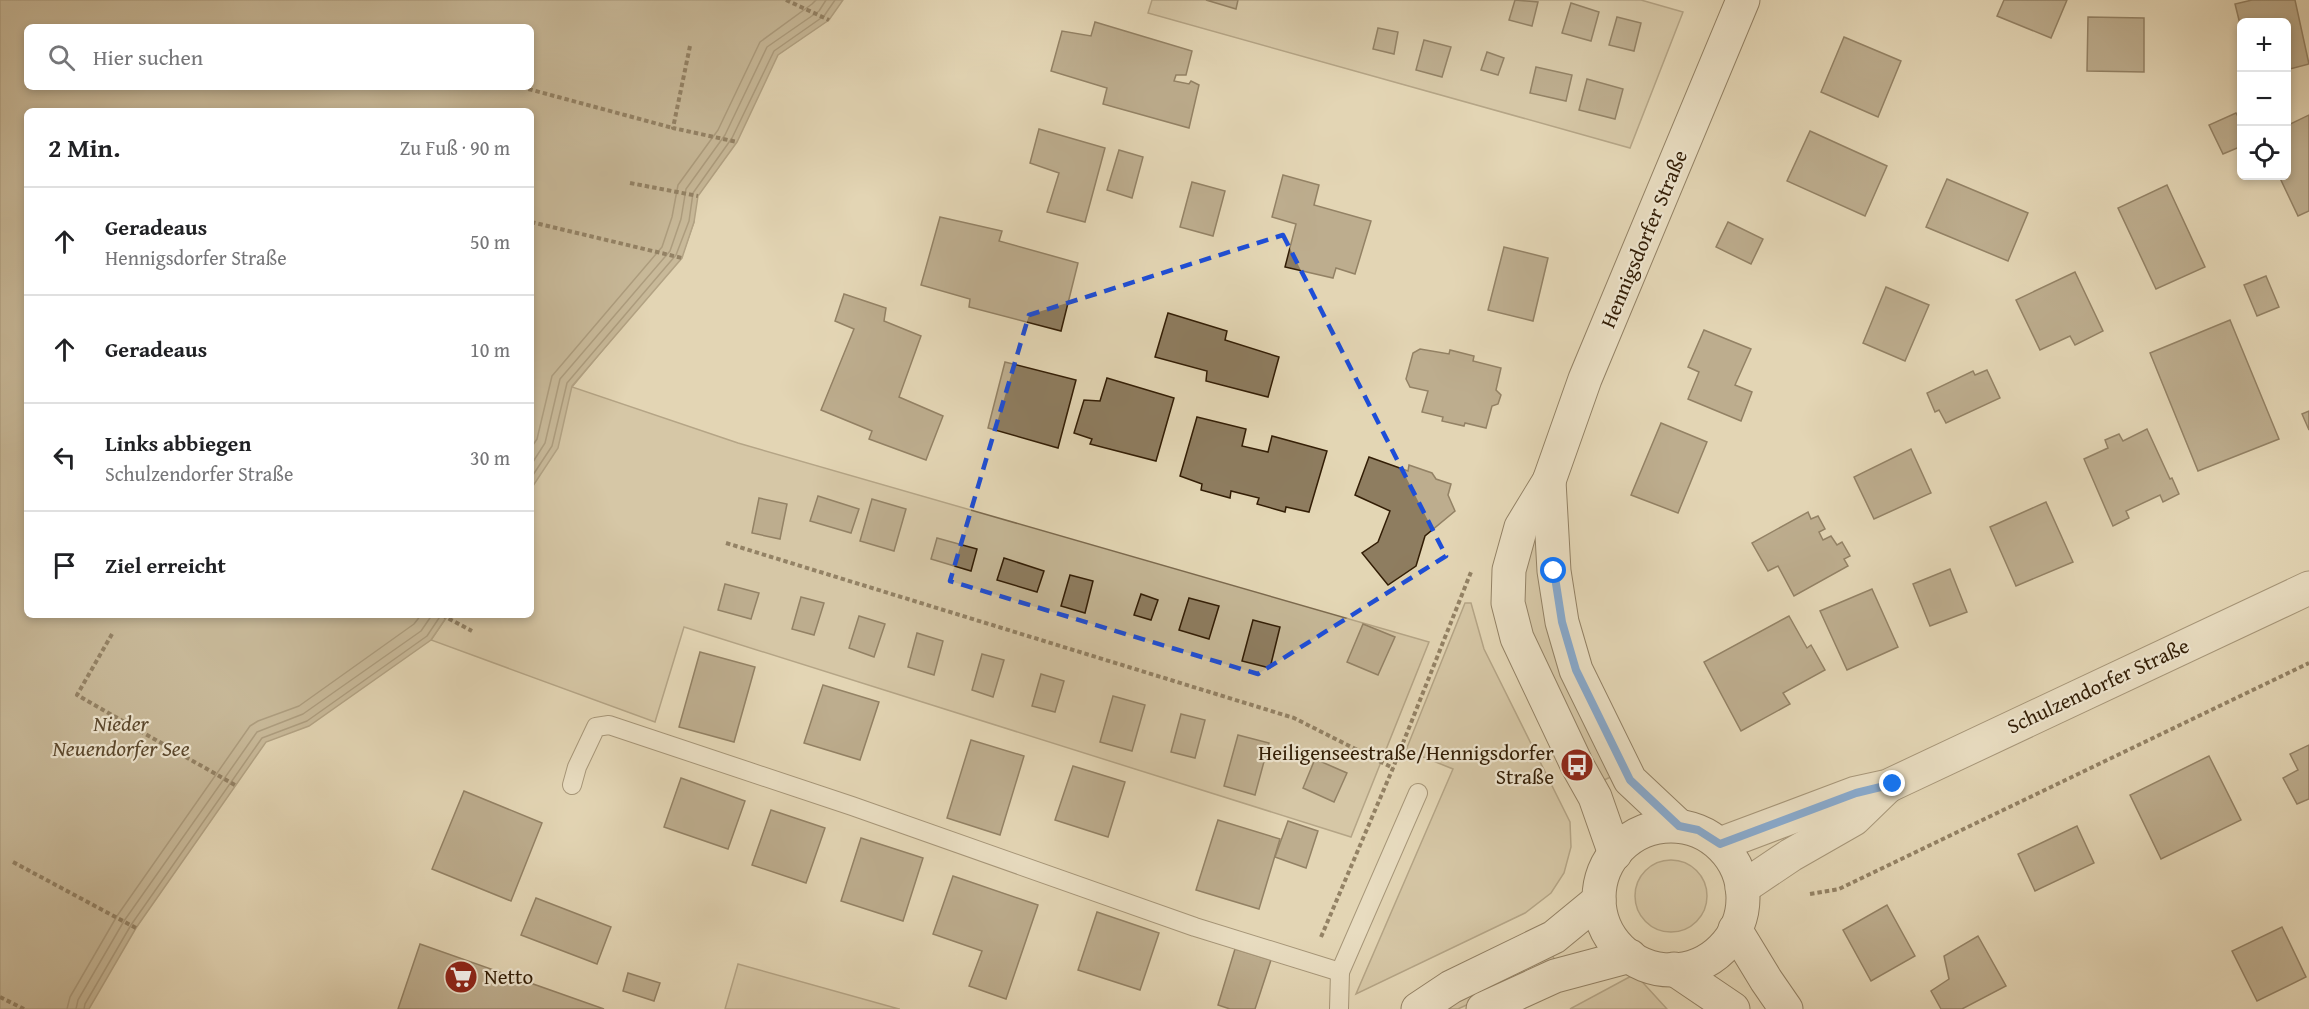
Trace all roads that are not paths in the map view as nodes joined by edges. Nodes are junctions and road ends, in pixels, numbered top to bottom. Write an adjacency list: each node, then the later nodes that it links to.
1 (1743, 0): 2 (main road, Hennigsdorfer Straße)
2 (1549, 480): 7 (main road, Hennigsdorfer Straße); 9 (main road, Hennigsdorfer Straße)
3 (2309, 588): 5 (main road, Schulzendorfer Straße)
4 (572, 785): 15 (lane)
5 (1888, 786): 8 (main road, Schulzendorfer Straße); 10 (main road, Schulzendorfer Straße)
6 (1418, 793): 15 (lane)
7 (1679, 826): 8 (main road); 9 (main road)
8 (1720, 844): 10 (main road)
9 (1615, 854): 11 (main road)
10 (1743, 888): 12 (main road)
11 (1599, 900): 13 (main road); 17 (main road)
12 (1736, 929): 14 (main road); 20 (main road)
13 (1630, 956): 14 (main road); 18 (main road)
14 (1674, 969): 19 (main road)
15 (1340, 972): 16 (lane)
16 (1339, 1009)
17 (1418, 1009)
18 (1483, 1009)
19 (1733, 1009)
20 (1786, 1009)

